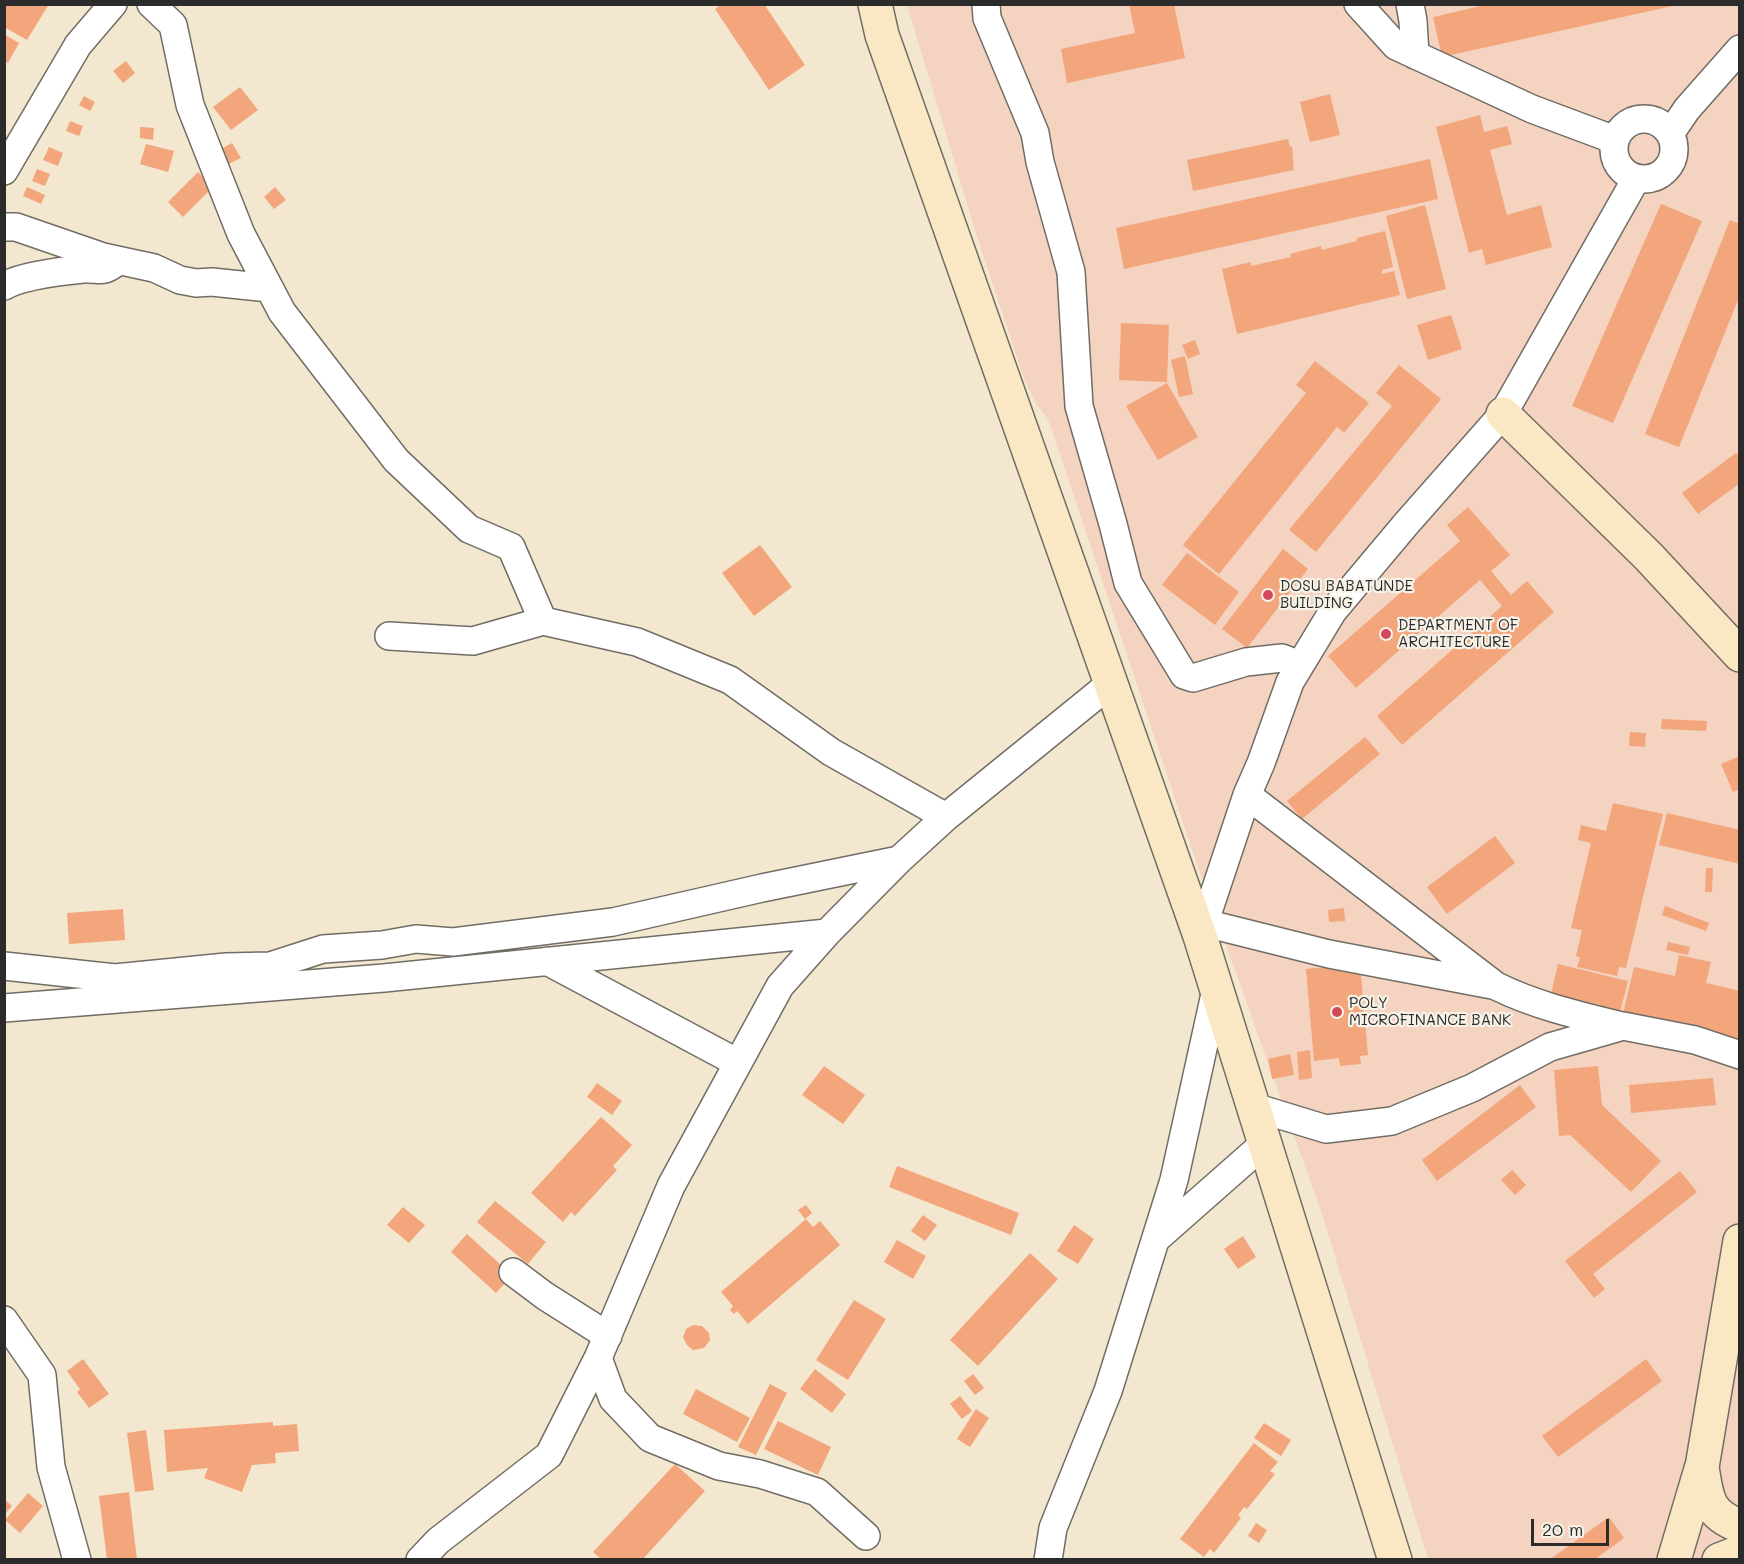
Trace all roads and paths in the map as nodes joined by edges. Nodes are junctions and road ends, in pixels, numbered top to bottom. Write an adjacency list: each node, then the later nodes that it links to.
1 (113, 4): 11 (street)
2 (151, 4): 16 (street)
3 (875, 4): 22 (street)
4 (986, 4): 21 (street)
5 (1358, 4): 8 (street)
6 (1410, 4): 8 (street)
7 (1740, 49): 9 (street)
8 (1415, 55): 10 (street)
9 (1670, 134): 10 (street); 12 (street)
10 (1615, 140): 12 (street)
11 (4, 171)
12 (1636, 179): 17 (street)
13 (4, 226): 14 (street)
14 (119, 261): 15 (street); 16 (street)
15 (4, 286)
16 (269, 288): 18 (street)
17 (1503, 414): 20 (street); 21 (street)
18 (543, 621): 19 (street); 24 (street)
19 (388, 636)
20 (1740, 655)
21 (1300, 665): 23 (street)
22 (1110, 684): 24 (street); 26 (street)
23 (1247, 795): 26 (street); 31 (street)
24 (946, 817): 25 (street)
25 (899, 860): 27 (street); 29 (street)
26 (1203, 930): 30 (street); 31 (street)
27 (827, 933): 28 (street); 35 (street)
28 (547, 961): 32 (street); 35 (street)
29 (4, 966)
30 (1217, 985): 36 (street); 38 (street)
31 (1496, 986): 33 (street)
32 (4, 1008)
33 (1623, 1026): 34 (street); 36 (street)
34 (1740, 1055)
35 (738, 1063): 42 (street)
36 (1254, 1107): 37 (street)
37 (1266, 1143): 38 (street); 50 (street)
38 (1155, 1240): 49 (street)
39 (1740, 1241): 43 (street)
40 (513, 1272): 42 (street)
41 (4, 1320): 47 (street)
42 (603, 1347): 45 (street); 48 (street)
43 (1702, 1467): 44 (street); 51 (street)
44 (1740, 1526)
45 (866, 1536)
46 (1740, 1552): 52 (street)
47 (77, 1560)
48 (420, 1560)
49 (1048, 1560)
50 (1395, 1560)
51 (1674, 1560)
52 (1719, 1560)

